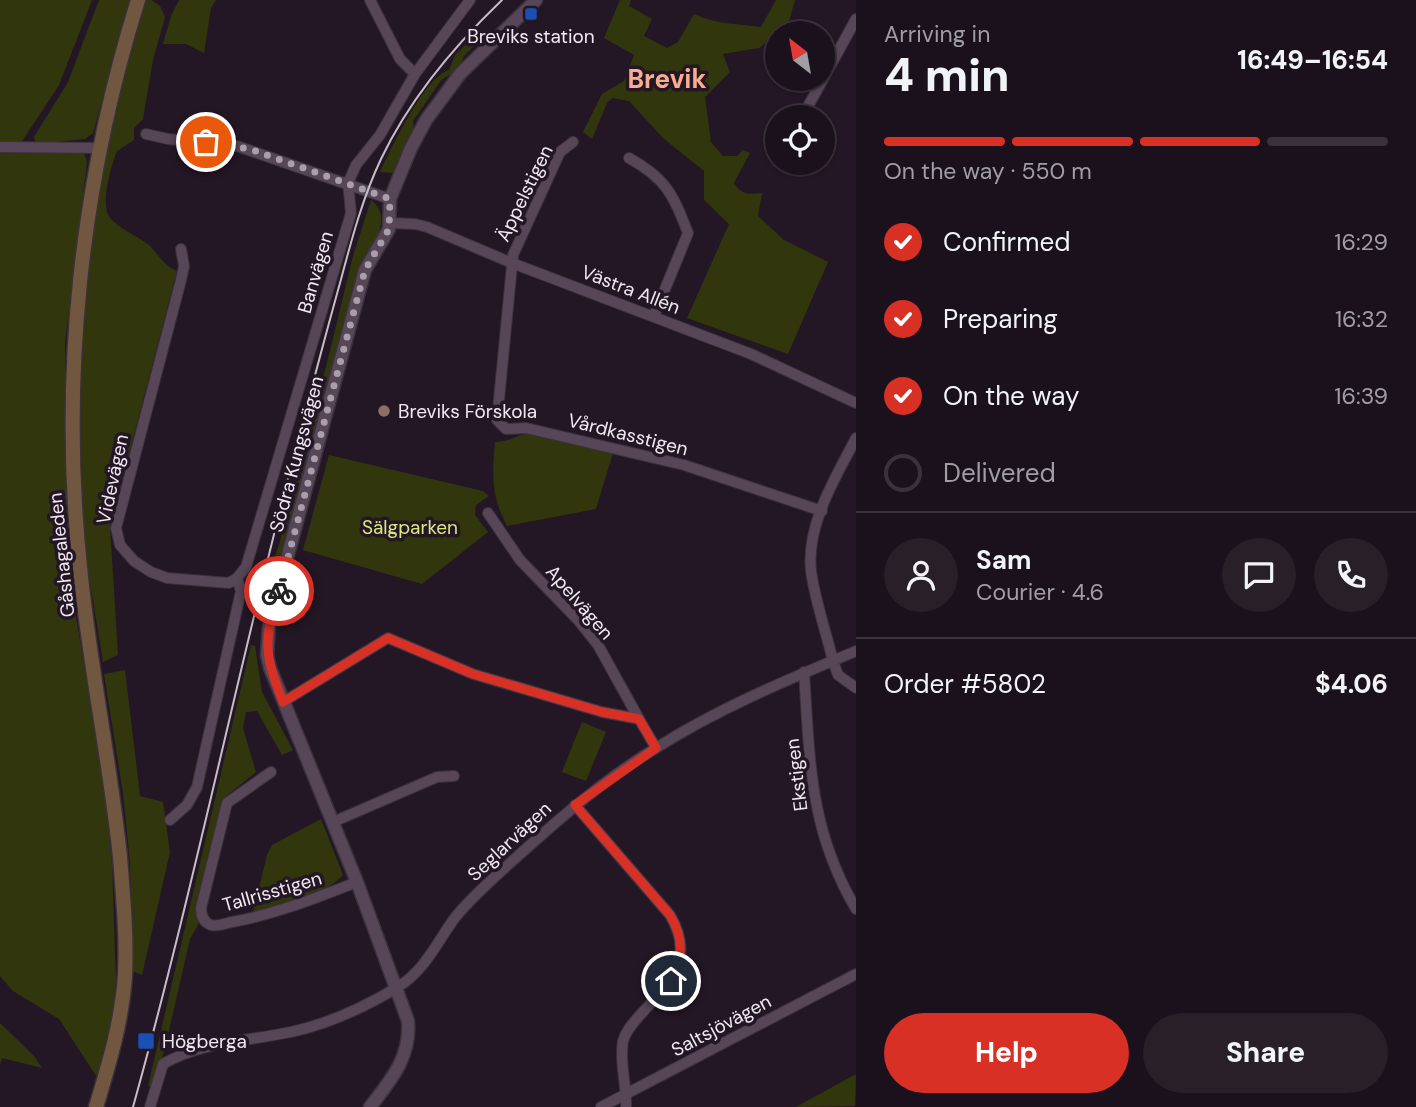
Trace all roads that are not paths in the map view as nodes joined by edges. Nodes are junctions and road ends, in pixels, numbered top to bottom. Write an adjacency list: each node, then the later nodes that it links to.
1 (138, 0): 11 (main road, Gåshagaleden)
2 (370, 0): 6 (street)
3 (470, 0): 6 (street)
4 (536, 0): 14 (street, Södra Kungsvägen)
5 (856, 19): 7 (street)
6 (415, 74): 13 (street)
7 (809, 105)
8 (146, 134): 13 (street)
9 (573, 142): 17 (street, Äppelstigen)
10 (0, 148): 11 (street)
11 (99, 148): 41 (main road, Gåshagaleden)
12 (629, 158): 18 (street)
13 (348, 183): 14 (street); 23 (street, Banvägen)
14 (390, 199): 15 (street, Södra Kungsvägen)
15 (390, 223): 17 (street, Västra Allén); 28 (street, Södra Kungsvägen)
16 (181, 249): 23 (street, Videvägen)
17 (512, 263): 18 (street, Västra Allén); 21 (street, Vårdkasstigen)
18 (654, 316): 19 (street, Västra Allén)
19 (856, 403)
20 (856, 438): 21 (street)
21 (822, 511): 25 (street)
22 (488, 513): 29 (street, Apelvägen)
23 (237, 578): 34 (street)
24 (856, 651): 25 (street, Seglarvägen)
25 (832, 661): 26 (street, Seglarvägen); 27 (street)
26 (804, 672): 30 (street, Seglarvägen); 37 (street, Ekstigen)
27 (856, 688)
28 (283, 702): 29 (street); 35 (street, Södra Kungsvägen)
29 (639, 719): 30 (street, Apelvägen)
30 (656, 748): 33 (street, Seglarvägen)
31 (271, 772): 36 (street, Tallrisstigen)
32 (454, 776): 35 (street)
33 (575, 805): 39 (street, Seglarvägen); 40 (street)
34 (170, 820)
35 (333, 822): 36 (street, Södra Kungsvägen)
36 (357, 882): 39 (street, Södra Kungsvägen)
37 (856, 909)
38 (856, 974): 40 (street, Saltsjövägen)
39 (397, 988): 42 (street, Seglarvägen); 43 (street, Södra Kungsvägen)
40 (626, 1094): 44 (street, Saltsjövägen); 45 (street)
41 (96, 1107)
42 (150, 1107)
43 (370, 1107)
44 (601, 1107)
45 (626, 1107)

